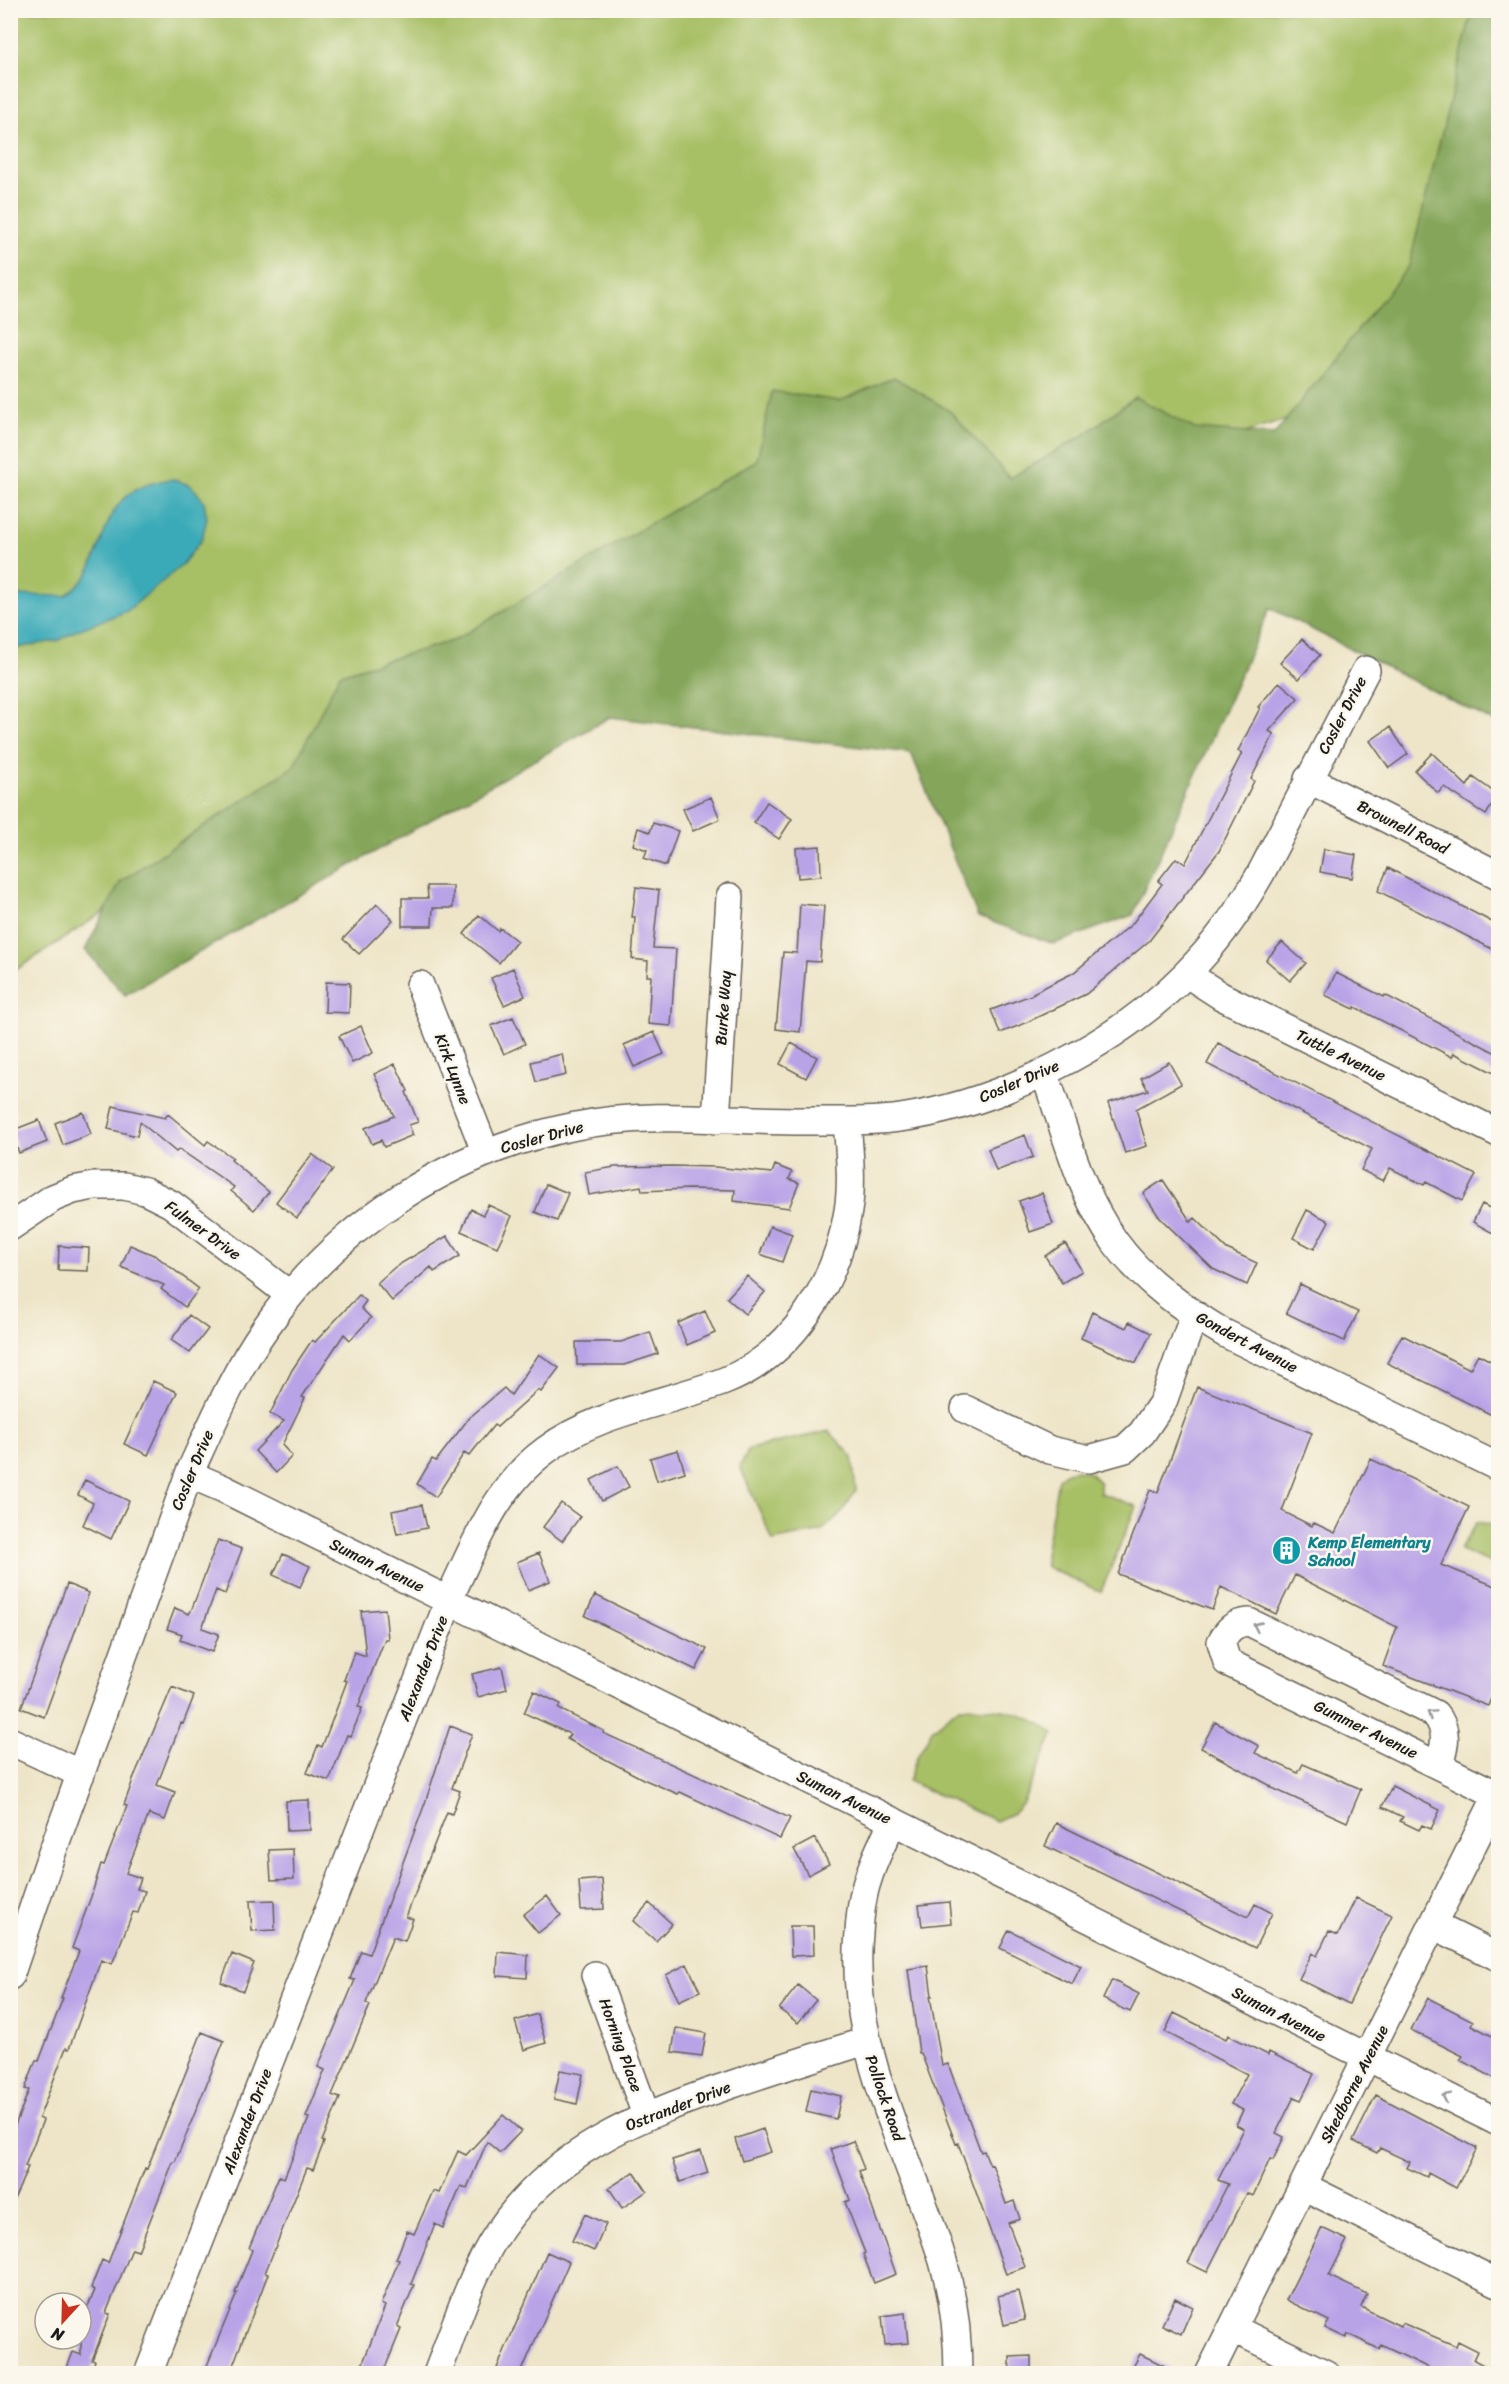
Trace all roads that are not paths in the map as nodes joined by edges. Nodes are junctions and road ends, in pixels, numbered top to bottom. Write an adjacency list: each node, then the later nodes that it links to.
1 (1366, 670): 2 (street, Cosler Drive)
2 (1308, 779): 3 (street, Brownell Road); 5 (street, Cosler Drive)
3 (1498, 875)
4 (730, 897): 8 (street, Burke Way)
5 (1187, 974): 7 (street, Cosler Drive); 10 (street, Tuttle Avenue)
6 (420, 985): 11 (street, Kirk Lynne)
7 (1044, 1072): 9 (street, Cosler Drive); 14 (street, Gondert Avenue)
8 (716, 1120): 9 (street, Cosler Drive); 11 (street, Cosler Drive)
9 (847, 1121): 18 (street, Alexander Drive)
10 (1498, 1133)
11 (486, 1153): 13 (street, Cosler Drive)
12 (10, 1227): 13 (street, Fulmer Drive)
13 (290, 1295): 17 (street, Cosler Drive)
14 (1194, 1315): 15 (street); 16 (street, Gondert Avenue)
15 (965, 1409)
16 (1498, 1467)
17 (189, 1474): 18 (street, Suman Avenue); 21 (street, Cosler Drive)
18 (449, 1601): 23 (street, Suman Avenue); 35 (street, Alexander Drive)
19 (10, 1741): 21 (street)
20 (1439, 1765): 20 (street, Gummer Avenue, one-way to 20); 22 (street, Gummer Avenue)
21 (81, 1773): 27 (street, Cosler Drive)
22 (1498, 1795): 24 (street, Shedborne Avenue)
23 (893, 1821): 28 (street, Pollock Road); 29 (street, Suman Avenue)
24 (1433, 1925): 25 (street); 29 (street, Shedborne Avenue)
25 (1498, 1957)
26 (595, 1975): 30 (street, Horning Place)
27 (10, 1976)
28 (866, 2042): 30 (street, Ostrander Drive); 37 (street, Pollock Road)
29 (1367, 2058): 31 (street, Suman Avenue, one-way to 29); 32 (street, Shedborne Avenue)
30 (646, 2115): 36 (street, Ostrander Drive)
31 (1498, 2122)
32 (1303, 2186): 33 (street); 34 (street, Shedborne Avenue)
33 (1498, 2283)
34 (1232, 2328): 38 (street, Shedborne Avenue); 39 (street)
35 (148, 2373)
36 (437, 2373)
37 (958, 2373)
38 (1209, 2373)
39 (1326, 2373)

